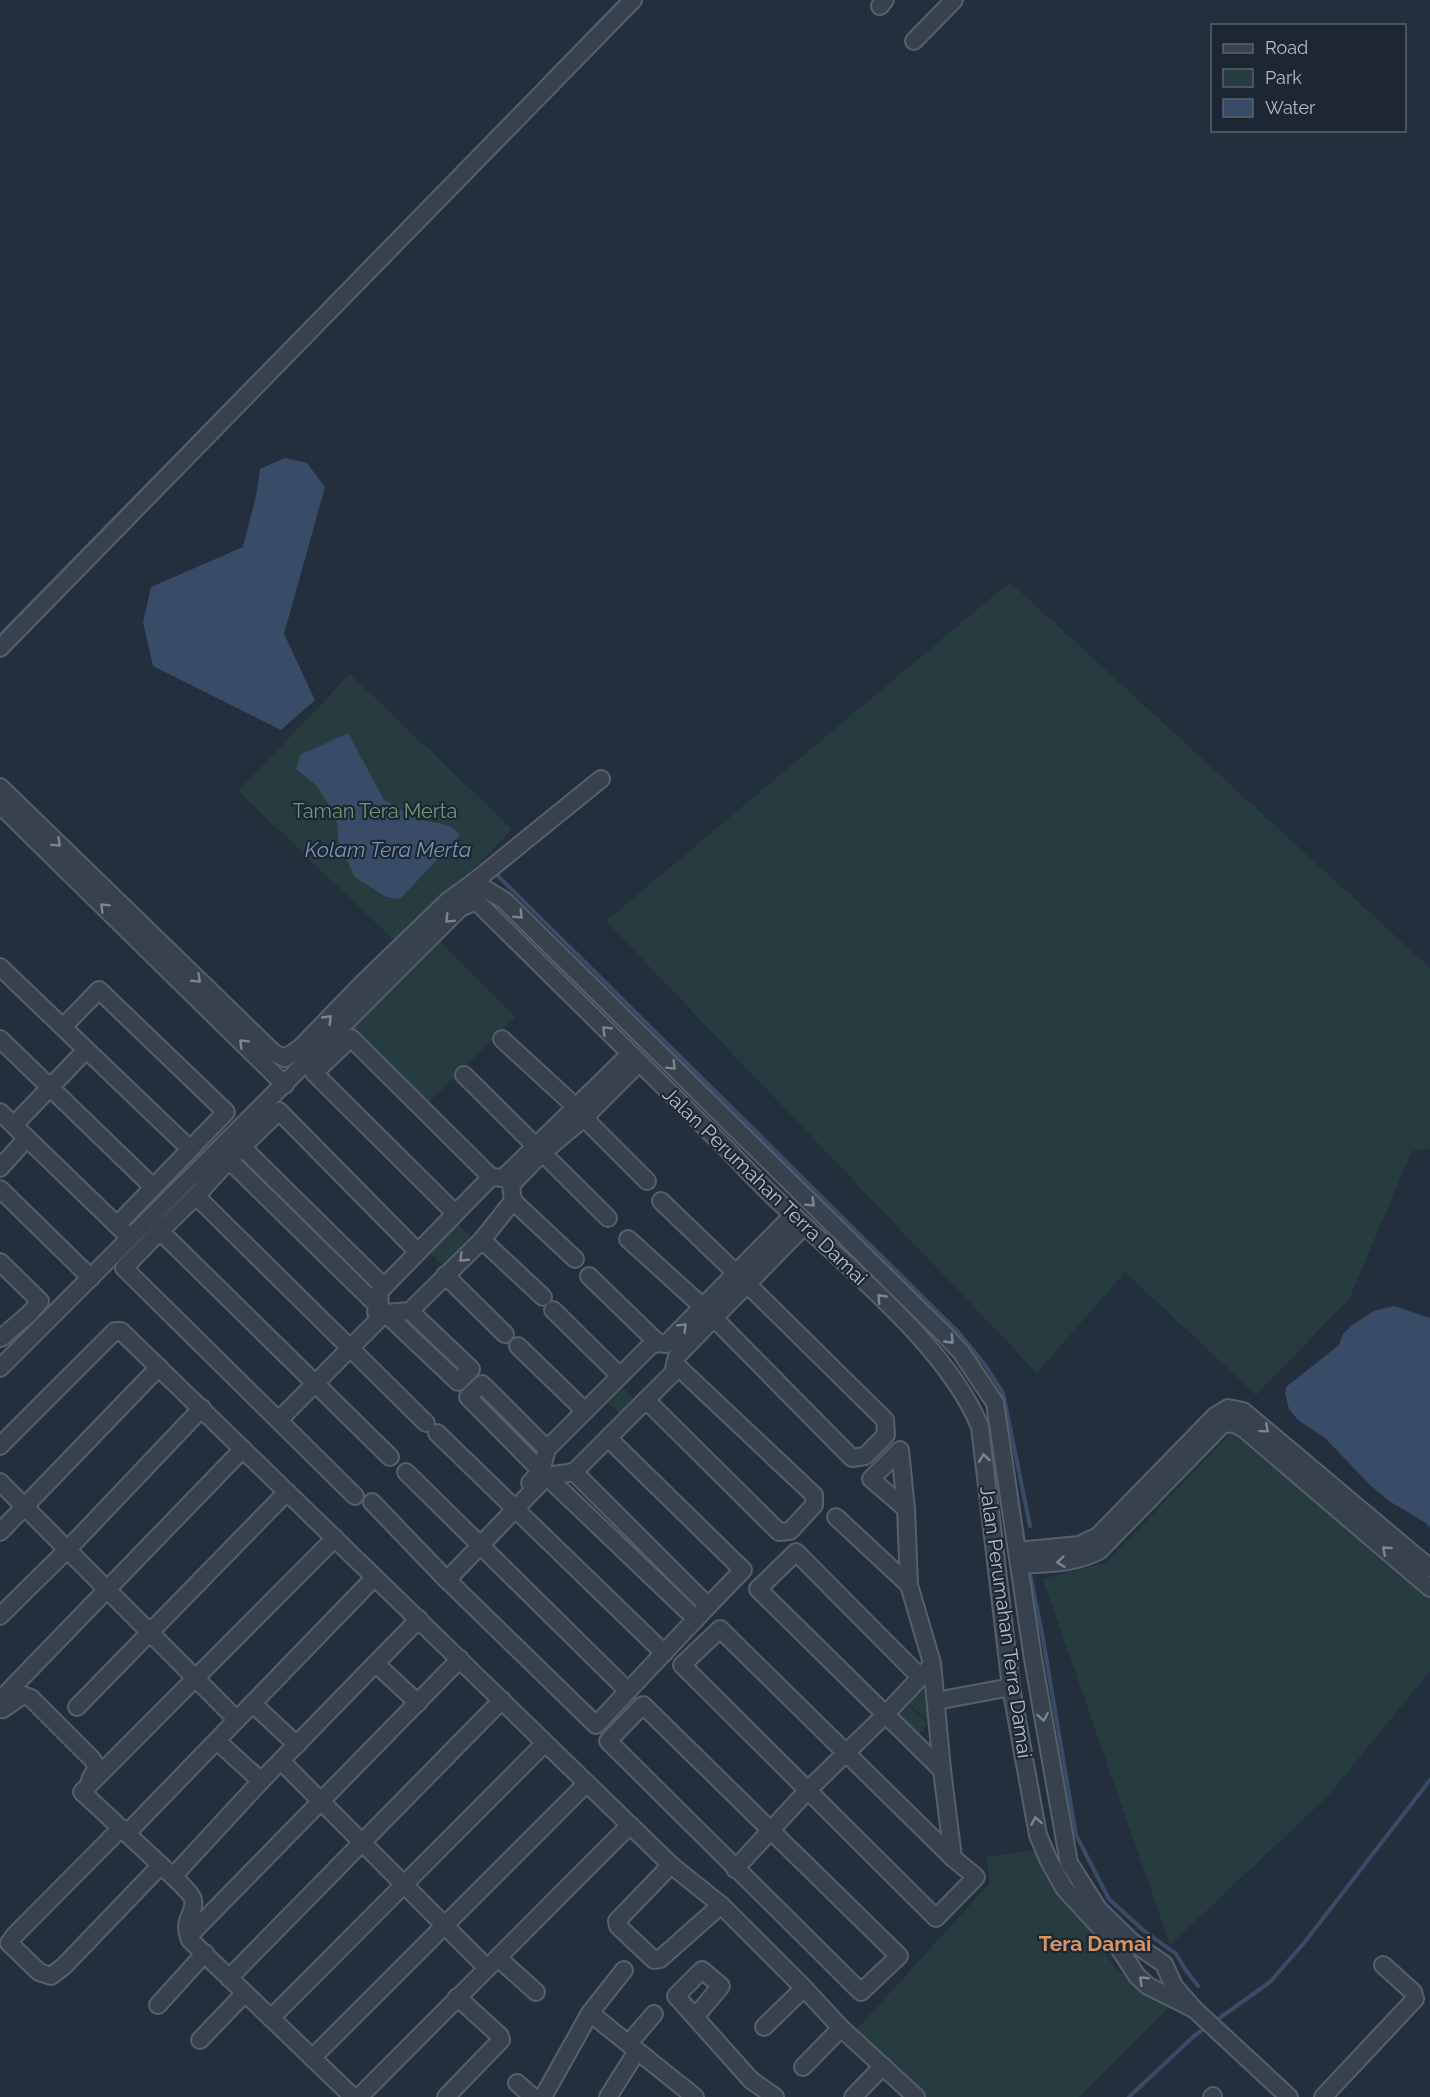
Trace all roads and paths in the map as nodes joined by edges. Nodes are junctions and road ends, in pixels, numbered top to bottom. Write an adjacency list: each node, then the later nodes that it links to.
1 (954, 0): 3 (street)
2 (631, 1): 4 (street)
3 (914, 41)
4 (0, 648)
5 (601, 779): 8 (street)
6 (0, 787): 15 (street, one-way to 15)
7 (0, 805): 18 (street, one-way to 7)
8 (474, 882): 9 (street); 15 (street, one-way to 8); 87 (street, Jalan Perumahan Terra Damai, one-way to 87)
9 (476, 901): 16 (street, Jalan Perumahan Terra Damai, one-way to 9); 18 (street, one-way to 18)
10 (0, 967): 11 (street)
11 (63, 1027): 14 (street); 25 (street)
12 (0, 1039): 19 (street)
13 (502, 1039): 21 (street)
14 (87, 1050): 19 (street); 25 (street)
15 (285, 1058): 18 (street)
16 (634, 1058): 21 (street); 37 (street, Jalan Perumahan Terra Damai)
17 (464, 1075): 26 (street)
18 (285, 1084): 40 (street)
19 (50, 1087): 22 (street); 31 (street)
20 (0, 1112): 22 (street)
21 (580, 1113): 26 (street); 29 (street)
22 (14, 1125): 23 (street)
23 (27, 1138): 28 (street); 38 (street)
24 (243, 1148): 27 (street); 43 (street); 50 (street)
25 (190, 1149): 31 (street)
26 (538, 1149): 30 (street); 36 (street)
27 (229, 1160): 33 (street); 51 (street)
28 (0, 1168)
29 (647, 1180)
30 (504, 1185): 35 (street); 35 (street); 42 (street); 44 (street)
31 (153, 1187): 38 (street)
32 (0, 1189): 48 (street)
33 (196, 1196): 39 (street); 56 (street)
34 (661, 1201): 49 (street)
35 (455, 1213): 43 (street)
36 (608, 1218)
37 (798, 1220): 49 (street); 105 (street, Jalan Perumahan Terra Damai, one-way to 37)
38 (117, 1225): 40 (street)
39 (160, 1231): 62 (street); 66 (street)
40 (131, 1239): 48 (street)
41 (628, 1239): 53 (street)
42 (483, 1240): 46 (street, one-way to 46); 61 (street)
43 (418, 1252): 50 (street)
44 (575, 1259)
45 (0, 1262): 55 (street)
46 (445, 1275): 52 (street); 54 (street)
47 (589, 1276): 58 (street)
48 (91, 1278): 60 (street)
49 (742, 1278): 53 (street); 53 (street)
50 (384, 1287): 51 (street)
51 (383, 1311): 52 (street); 52 (street); 56 (street)
52 (410, 1311)
53 (709, 1312): 58 (street)
54 (505, 1334)
55 (0, 1337)
56 (347, 1346): 62 (street); 80 (street)
57 (518, 1346): 65 (street)
58 (669, 1352): 61 (street); 63 (street); 63 (street)
59 (159, 1367): 64 (street); 68 (street); 79 (street)
60 (0, 1368)
61 (620, 1376): 65 (street)
62 (313, 1380): 66 (street); 71 (street)
63 (646, 1400): 67 (street)
64 (202, 1408): 69 (street); 86 (street)
65 (585, 1411): 70 (street)
66 (277, 1417): 77 (street)
67 (608, 1437): 73 (street); 94 (street)
68 (0, 1446)
69 (243, 1449): 76 (street); 93 (street)
70 (548, 1449): 74 (street); 74 (street)
71 (390, 1457)
72 (406, 1472): 85 (street)
73 (574, 1472): 74 (street); 94 (street)
74 (544, 1474): 80 (street); 97 (street)
75 (0, 1482): 79 (street)
76 (288, 1492): 84 (street); 98 (street)
77 (355, 1496)
78 (372, 1502): 90 (street)
79 (26, 1507): 83 (street); 86 (street)
80 (512, 1507): 85 (street); 99 (street)
81 (906, 1509): 91 (street)
82 (836, 1517): 91 (street)
83 (0, 1532)
84 (335, 1538): 89 (street); 103 (street)
85 (477, 1544): 90 (street); 106 (street)
86 (68, 1549): 93 (street); 95 (street)
87 (1018, 1558): 88 (street, one-way to 88); 92 (street, one-way to 87); 149 (street, Jalan Perumahan Terra Damai, one-way to 149)
88 (1430, 1568)
89 (374, 1578): 96 (street); 110 (street)
90 (445, 1578): 106 (street)
91 (909, 1585): 101 (street)
92 (1430, 1588)
93 (108, 1589): 98 (street); 111 (street)
94 (708, 1606): 97 (street)
95 (0, 1616)
96 (419, 1619): 100 (street); 102 (street)
97 (696, 1619): 99 (street)
98 (150, 1631): 103 (street); 112 (street)
99 (664, 1653): 106 (street)
100 (460, 1659): 107 (street); 109 (street)
101 (932, 1663): 104 (street); 108 (street)
102 (376, 1664): 109 (street); 117 (street)
103 (195, 1676): 114 (street); 122 (street)
104 (921, 1678): 113 (street); 113 (street)
105 (1011, 1687): 108 (street); 149 (street, Jalan Perumahan Terra Damai, one-way to 105)
106 (628, 1691)
107 (502, 1700): 116 (street); 129 (street)
108 (936, 1701): 120 (street)
109 (418, 1703): 125 (street)
110 (253, 1704): 114 (street); 117 (street)
111 (1, 1707): 122 (street)
112 (77, 1707)
113 (885, 1715): 118 (street); 120 (street)
114 (237, 1720): 115 (street)
115 (217, 1741): 121 (street); 127 (street)
116 (546, 1743): 123 (street); 135 (street)
117 (297, 1745): 119 (street)
118 (846, 1753): 124 (street); 124 (street); 130 (street)
119 (281, 1761): 121 (street); 125 (street)
120 (942, 1770): 130 (street)
121 (261, 1781): 134 (street)
122 (88, 1783): 127 (street)
123 (587, 1783): 126 (street); 137 (street)
124 (808, 1790): 128 (street); 130 (street)
125 (322, 1802): 129 (street); 138 (street)
126 (630, 1825): 132 (street); 140 (street)
127 (126, 1828): 131 (street); 131 (street)
128 (771, 1829): 133 (street); 133 (street); 133 (street)
129 (363, 1842): 135 (street); 143 (street)
130 (953, 1858)
131 (161, 1865): 138 (street)
132 (671, 1865): 136 (street); 136 (street)
133 (735, 1869)
134 (178, 1871)
135 (405, 1884): 137 (street); 153 (street)
136 (721, 1905): 144 (street)
137 (446, 1925): 140 (street); 158 (street)
138 (190, 1940): 139 (street)
139 (205, 1953): 143 (street); 148 (street)
140 (493, 1963): 145 (street); 147 (street)
141 (1383, 1965): 172 (street)
142 (624, 1970): 150 (street)
143 (229, 1978): 146 (street)
144 (804, 1988): 154 (street); 155 (street)
145 (536, 1992)
146 (245, 1993): 153 (street); 156 (street)
147 (457, 1997): 163 (street); 164 (street)
148 (158, 2005)
149 (1194, 2009): 171 (street)
150 (590, 2013): 157 (street); 166 (street)
151 (654, 2014): 157 (street)
152 (695, 2017): 168 (street)
153 (271, 2018): 158 (street)
154 (764, 2027)
155 (841, 2028): 159 (street); 160 (street)
156 (200, 2040)
157 (633, 2047): 162 (street); 167 (street)
158 (312, 2058): 163 (street)
159 (883, 2066): 169 (street); 170 (street)
160 (803, 2067)
161 (518, 2083): 165 (street)
162 (684, 2094)
163 (353, 2096)
164 (449, 2096)
165 (533, 2097)
166 (543, 2097)
167 (608, 2097)
168 (776, 2097)
169 (853, 2097)
170 (916, 2097)
171 (1289, 2097)
172 (1323, 2097)

